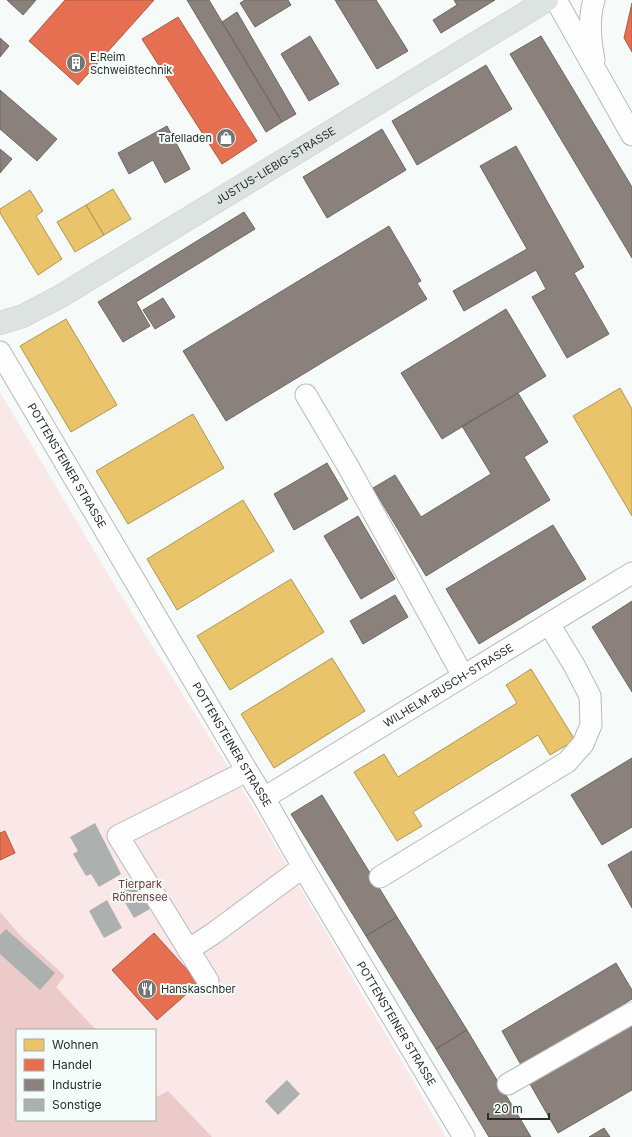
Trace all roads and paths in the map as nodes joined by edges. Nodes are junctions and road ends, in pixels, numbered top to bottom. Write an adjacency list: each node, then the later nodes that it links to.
1 (548, 0): 6 (main road, JUSTUS-LIEBIG-STRASSE)
2 (556, 0): 4 (street)
3 (594, 0): 4 (street)
4 (597, 72): 5 (street)
5 (632, 135)
6 (0, 323)
7 (0, 352): 12 (street, POTTENSTEINER STRASSE)
8 (306, 395): 11 (street)
9 (632, 573): 10 (street, WILHELM-BUSCH-STRASSE)
10 (549, 624): 11 (street, WILHELM-BUSCH-STRASSE); 15 (street)
11 (463, 676): 13 (street, WILHELM-BUSCH-STRASSE)
12 (247, 771): 13 (street, POTTENSTEINER STRASSE); 16 (street)
13 (264, 798): 14 (street, POTTENSTEINER STRASSE)
14 (303, 867): 16 (street); 20 (street, POTTENSTEINER STRASSE)
15 (380, 877)
16 (188, 950): 17 (street)
17 (208, 981)
18 (632, 1013): 19 (street)
19 (508, 1084)
20 (464, 1137)

